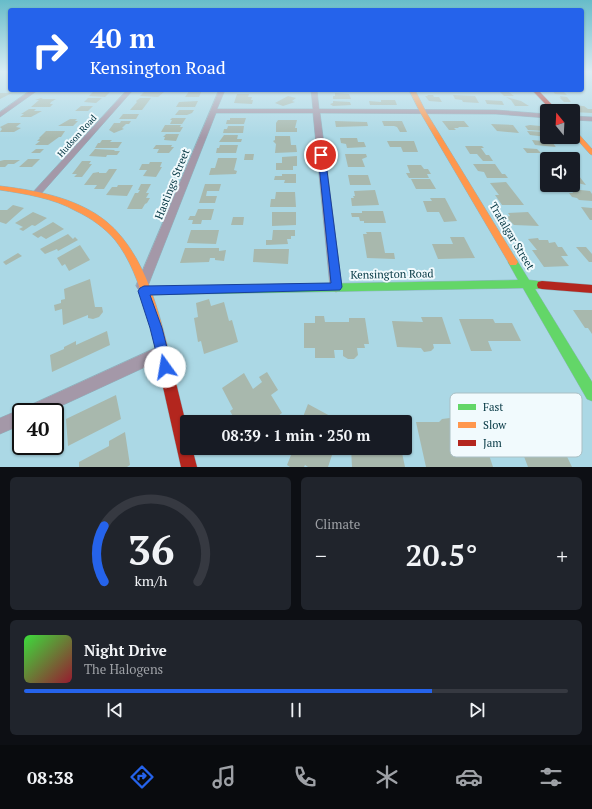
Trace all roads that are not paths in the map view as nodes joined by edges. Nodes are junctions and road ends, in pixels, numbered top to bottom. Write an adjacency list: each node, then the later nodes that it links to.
1 (30, 94): 11 (street)
2 (127, 94): 18 (street, Hudson Road)
3 (221, 94): 8 (street, Hastings Street)
4 (314, 94): 9 (street)
5 (414, 94): 10 (street, Trafalgar Street)
6 (539, 94): 7 (street)
7 (549, 104)
8 (214, 111): 9 (street); 21 (street, Hastings Street)
9 (316, 112): 10 (street); 20 (street)
10 (423, 112): 12 (street); 19 (street, Trafalgar Street)
11 (0, 115)
12 (540, 115)
13 (580, 118): 14 (street)
14 (592, 119)
15 (580, 139): 16 (street)
16 (592, 153)
17 (0, 188): 18 (street)
18 (37, 193): 21 (street)
19 (526, 284): 20 (street, Kensington Road); 22 (street, Kensington Road); 24 (street, Trafalgar Street)
20 (336, 287): 21 (street, Kensington Road)
21 (143, 288): 23 (street)
22 (592, 288)
23 (162, 352): 25 (street); 28 (street)
24 (592, 394)
25 (51, 403)
26 (12, 421): 27 (street)
27 (0, 426)
28 (189, 467)

